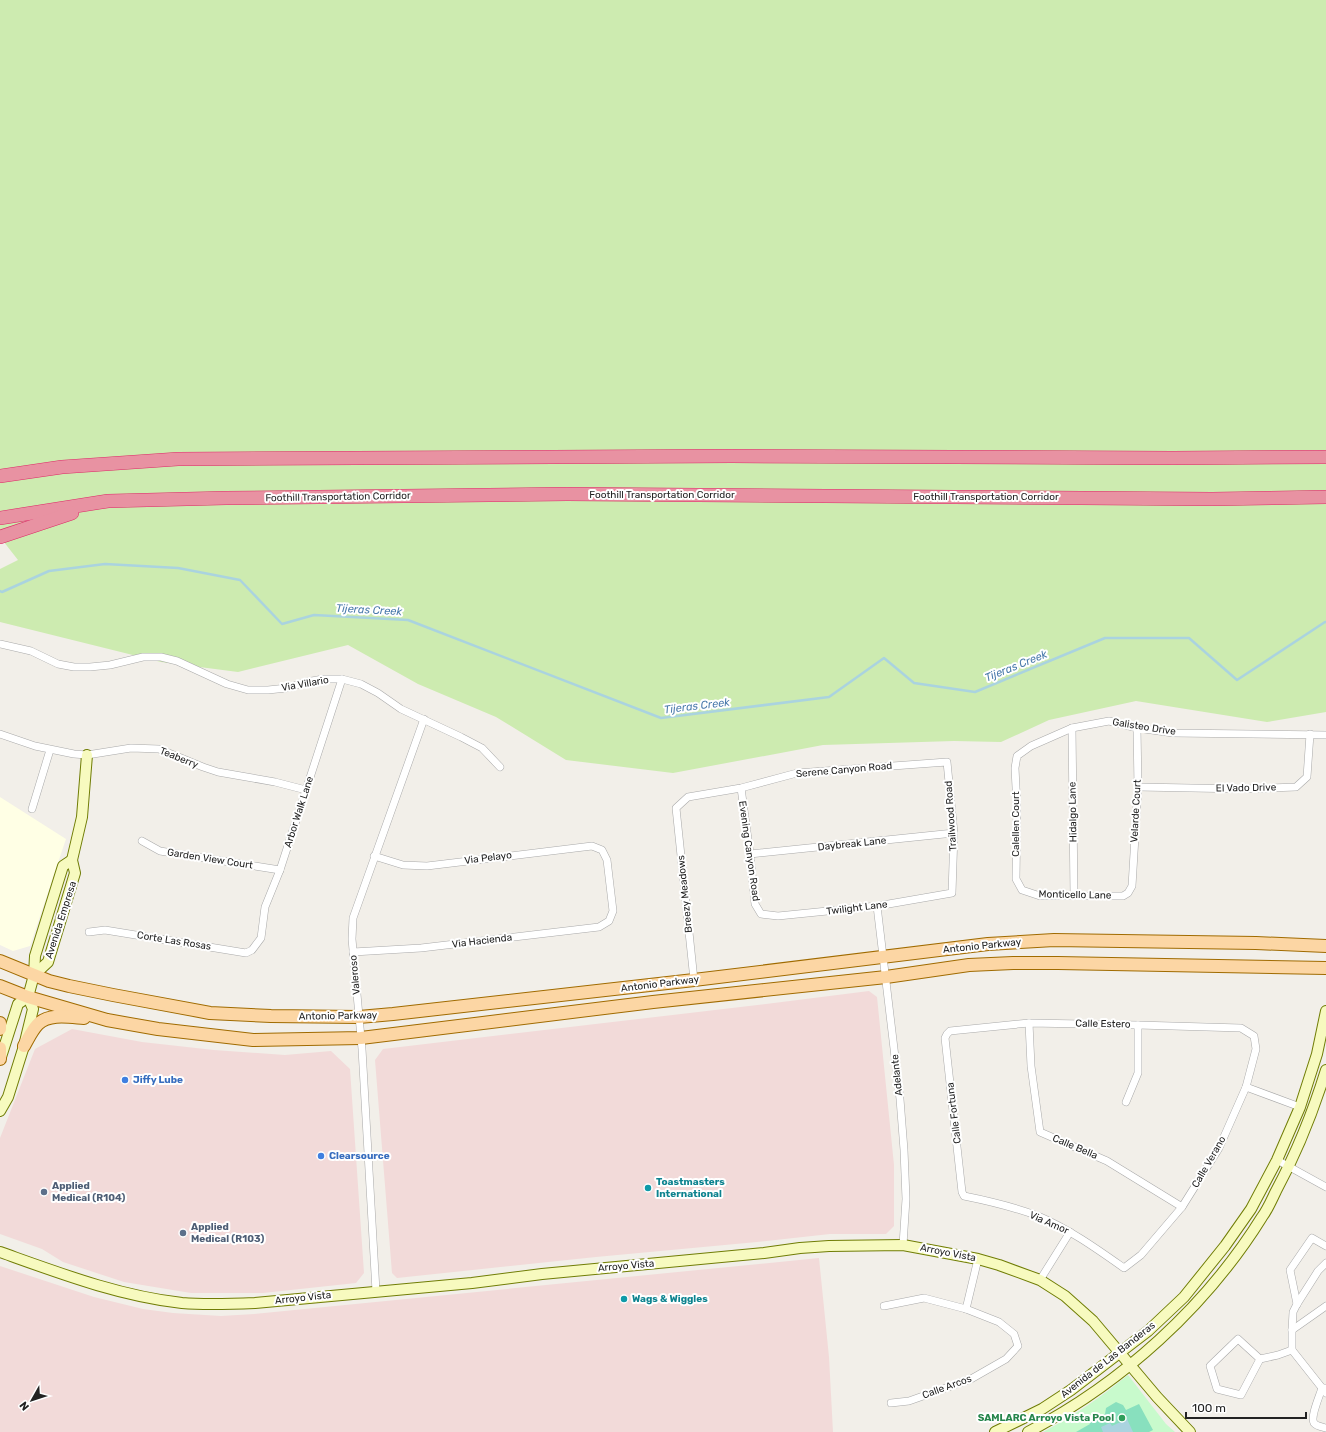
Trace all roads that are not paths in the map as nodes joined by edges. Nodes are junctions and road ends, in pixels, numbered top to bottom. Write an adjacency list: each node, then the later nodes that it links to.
1 (1326, 457): 2 (highway)
2 (0, 476)
3 (1326, 497): 4 (highway, Foothill Transportation Corridor)
4 (108, 502): 5 (highway, Foothill Transportation Corridor); 6 (highway)
5 (0, 518)
6 (4, 536)
7 (0, 644): 8 (street, Via Villario)
8 (342, 679): 9 (street, Via Villario); 22 (street, Arbor Walk Lane)
9 (424, 719): 19 (street, Via Villario); 28 (street, Valeroso)
10 (1072, 728): 11 (street, Galisteo Drive); 17 (street, Galisteo Drive); 34 (street, Hidalgo Lane)
11 (1137, 728): 13 (street, Galisteo Drive); 20 (street, Velarde Court)
12 (0, 734): 15 (street, Teaberry)
13 (1310, 734): 14 (street, Galisteo Drive); 20 (street, El Vado Drive)
14 (1326, 735)
15 (50, 750): 16 (street, Teaberry); 24 (street)
16 (87, 755): 22 (street, Teaberry); 29 (main road, Avenida Empresa)
17 (1017, 756): 31 (street, Calellen Court)
18 (947, 762): 21 (street, Serene Canyon Road); 25 (street, Trailwood Road)
19 (500, 767)
20 (1138, 787): 33 (street, Velarde Court)
21 (740, 788): 23 (street, Serene Canyon Road); 27 (street, Evening Canyon Road)
22 (306, 790): 30 (street, Arbor Walk Lane)
23 (676, 808): 47 (street, Breezy Meadows)
24 (32, 809)
25 (954, 833): 27 (street, Daybreak Lane); 32 (street, Trailwood Road)
26 (142, 841): 30 (street, Garden View Court)
27 (750, 854): 36 (street, Evening Canyon Road)
28 (374, 856): 37 (street, Via Pelayo); 41 (street, Valeroso)
29 (72, 860): 45 (main road, Avenida Empresa); 45 (main road, Avenida Empresa)
30 (280, 870): 39 (street, Arbor Walk Lane)
31 (1022, 890): 34 (street, Monticello Lane)
32 (952, 893): 35 (street, Twilight Lane)
33 (1128, 893): 34 (street, Monticello Lane)
34 (1074, 895)
35 (877, 906): 36 (street, Twilight Lane); 42 (street, Adelante)
36 (761, 914)
37 (609, 921): 41 (street, Via Hacienda)
38 (89, 932): 39 (street, Corte Las Rosas)
39 (257, 946)
40 (1326, 946): 42 (main road, Antonio Parkway)
41 (354, 952): 51 (street, Valeroso)
42 (883, 956): 46 (street, Adelante); 47 (main road, Antonio Parkway)
43 (0, 961): 45 (main road, Antonio Parkway)
44 (1326, 968): 46 (main road, Antonio Parkway)
45 (34, 975): 49 (main road, Avenida Empresa); 51 (main road, Antonio Parkway)
46 (886, 977): 59 (main road, Antonio Parkway); 74 (street, Adelante)
47 (694, 980): 51 (main road, Antonio Parkway)
48 (0, 986): 49 (main road, Antonio Parkway)
49 (28, 997): 52 (main road, Antonio Parkway); 60 (main road, Avenida Empresa); 62 (main road, Avenida Empresa)
50 (1326, 1011): 66 (main road, Avenida de Las Banderas)
51 (359, 1017): 59 (street, Valeroso)
52 (107, 1020): 59 (main road, Antonio Parkway); 60 (main road)
53 (0, 1023): 56 (main road)
54 (1029, 1023): 55 (street, Calle Estero); 57 (street, Calle Estero); 72 (street, Calle Bella)
55 (1138, 1024): 58 (street, Calle Estero); 65 (street)
56 (0, 1029)
57 (950, 1032): 71 (street, Calle Fortuna)
58 (1254, 1036): 64 (street, Calle Verano)
59 (361, 1038): 81 (street, Valeroso)
60 (24, 1046): 67 (main road, Avenida Empresa)
61 (0, 1048): 62 (main road)
62 (0, 1060)
63 (1326, 1070): 69 (main road, Avenida de Las Banderas)
64 (1246, 1087): 66 (street); 72 (street, Calle Verano)
65 (1126, 1102)
66 (1300, 1107): 68 (main road, Avenida de Las Banderas)
67 (0, 1111)
68 (1277, 1160): 69 (street); 88 (main road, Avenida de Las Banderas)
69 (1289, 1167): 70 (street); 90 (main road, Avenida de Las Banderas)
70 (1326, 1188)
71 (964, 1196): 73 (street, Via Amor)
72 (1182, 1207): 79 (street, Calle Verano)
73 (1070, 1232): 79 (street, Via Amor); 80 (street)
74 (903, 1245): 77 (main road, Arroyo Vista); 81 (main road, Arroyo Vista)
75 (1326, 1246): 82 (street)
76 (0, 1252): 81 (main road, Arroyo Vista)
77 (978, 1259): 80 (main road, Arroyo Vista); 85 (street)
78 (1326, 1263): 82 (street)
79 (1124, 1268)
80 (1040, 1280): 88 (main road, Arroyo Vista)
81 (376, 1291)
82 (1297, 1304): 86 (street)
83 (884, 1306): 85 (street)
84 (1326, 1306): 86 (street)
85 (966, 1309): 92 (street, Calle Arcos)
86 (1292, 1330): 87 (street)
87 (1292, 1350): 89 (street); 91 (street)
88 (1121, 1353): 90 (main road, Arroyo Vista); 94 (main road, Avenida de Las Banderas)
89 (1260, 1359): 89 (street)
90 (1131, 1364): 95 (main road, Avenida de Las Banderas); 96 (main road, Arroyo Vista)
91 (1325, 1389): 93 (street)
92 (890, 1403)
93 (1326, 1428)
94 (995, 1432)
95 (1028, 1432)
96 (1190, 1432)

